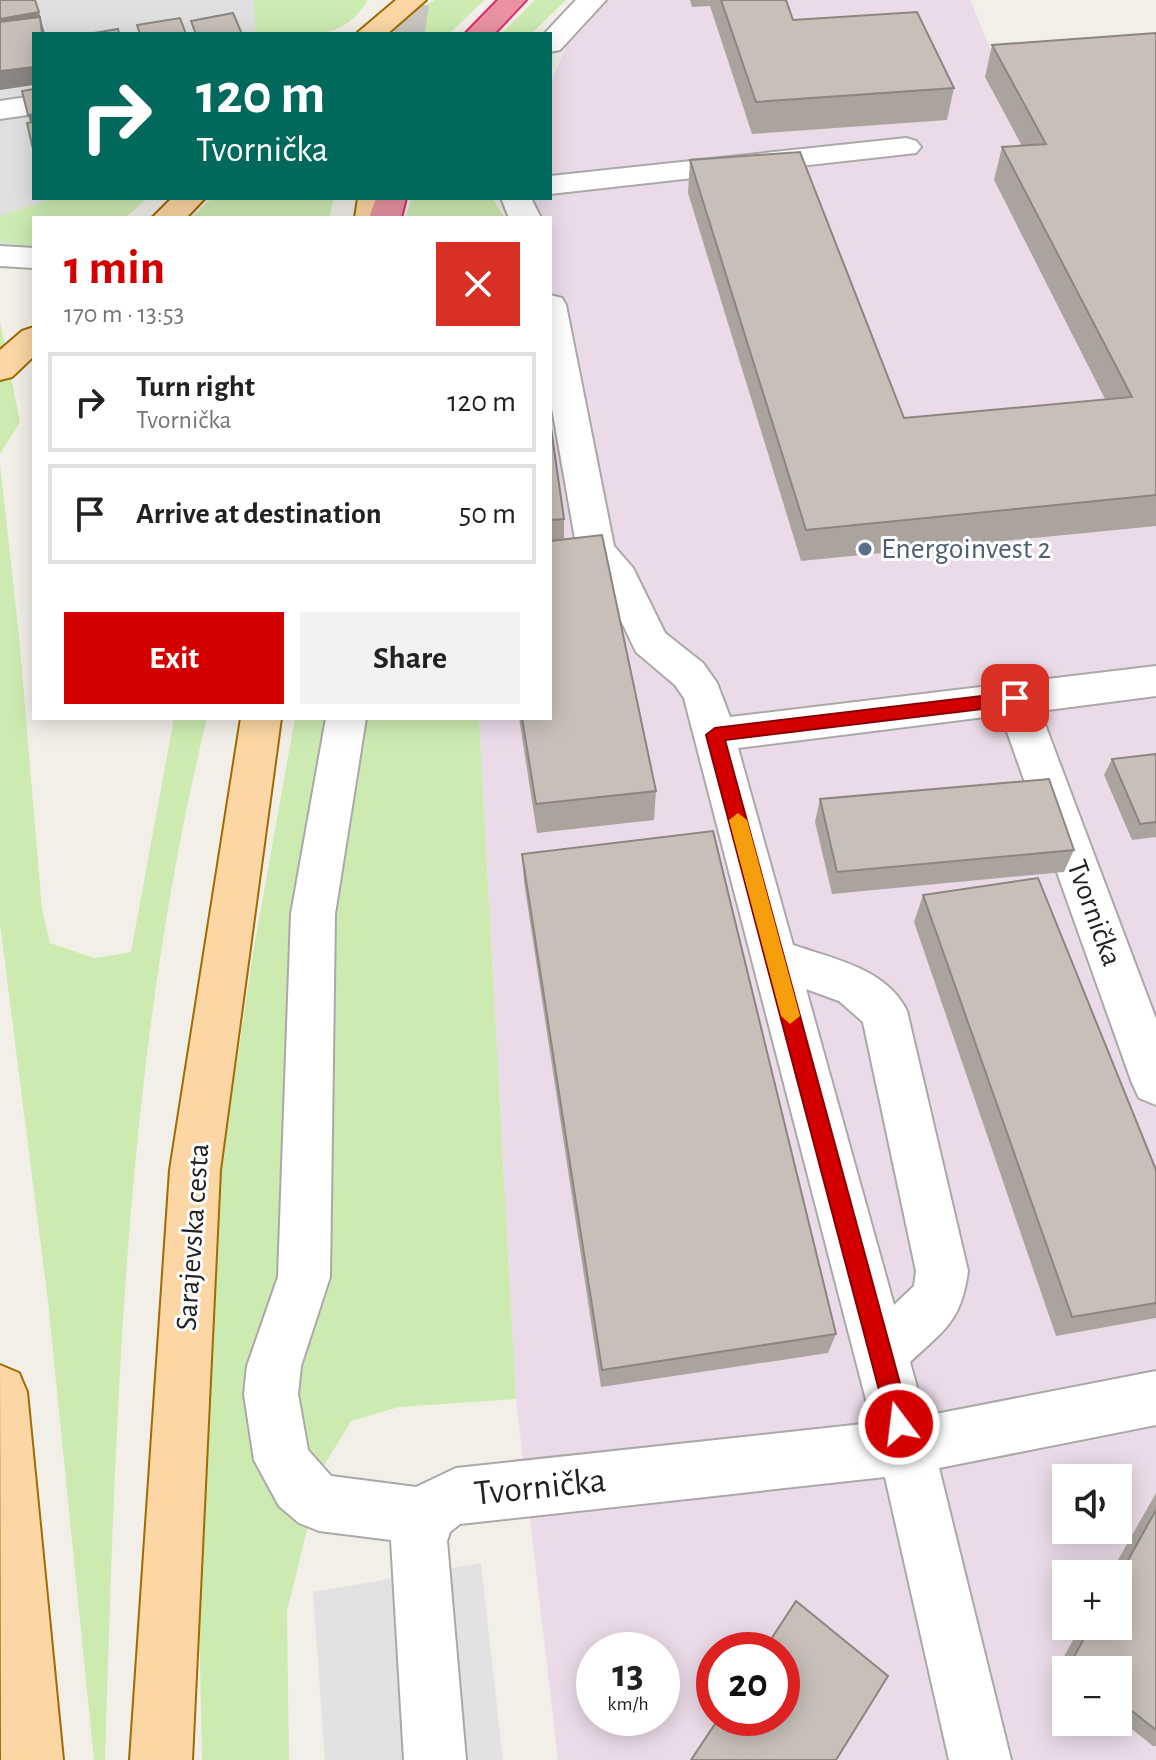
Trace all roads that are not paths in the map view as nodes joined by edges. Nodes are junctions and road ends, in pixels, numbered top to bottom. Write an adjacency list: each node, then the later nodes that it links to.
1 (413, 0): 4 (main road)
2 (513, 0): 5 (highway)
3 (593, 0): 6 (lane)
4 (386, 18)
5 (481, 32)
6 (552, 42)
7 (32, 105): 8 (lane)
8 (0, 110)
9 (906, 147): 10 (lane)
10 (552, 185)
11 (188, 200): 12 (main road)
12 (170, 216)
13 (0, 256): 14 (lane)
14 (32, 258)
15 (552, 316): 22 (lane)
16 (32, 340): 17 (main road)
17 (0, 369)
18 (1156, 681): 19 (lane)
19 (1015, 698): 22 (lane); 24 (lane, Tvornička)
20 (261, 720): 31 (main road, Sarajevska cesta)
21 (346, 720): 29 (lane)
22 (715, 735): 23 (lane)
23 (775, 958): 25 (lane); 25 (lane)
24 (1156, 1083)
25 (881, 1353): 28 (lane)
26 (0, 1392): 30 (main road)
27 (1156, 1398): 28 (lane, Tvornička)
28 (906, 1447): 29 (lane, Tvornička); 33 (lane)
29 (424, 1516): 32 (lane)
30 (32, 1760)
31 (161, 1760)
32 (435, 1760)
33 (980, 1760)

